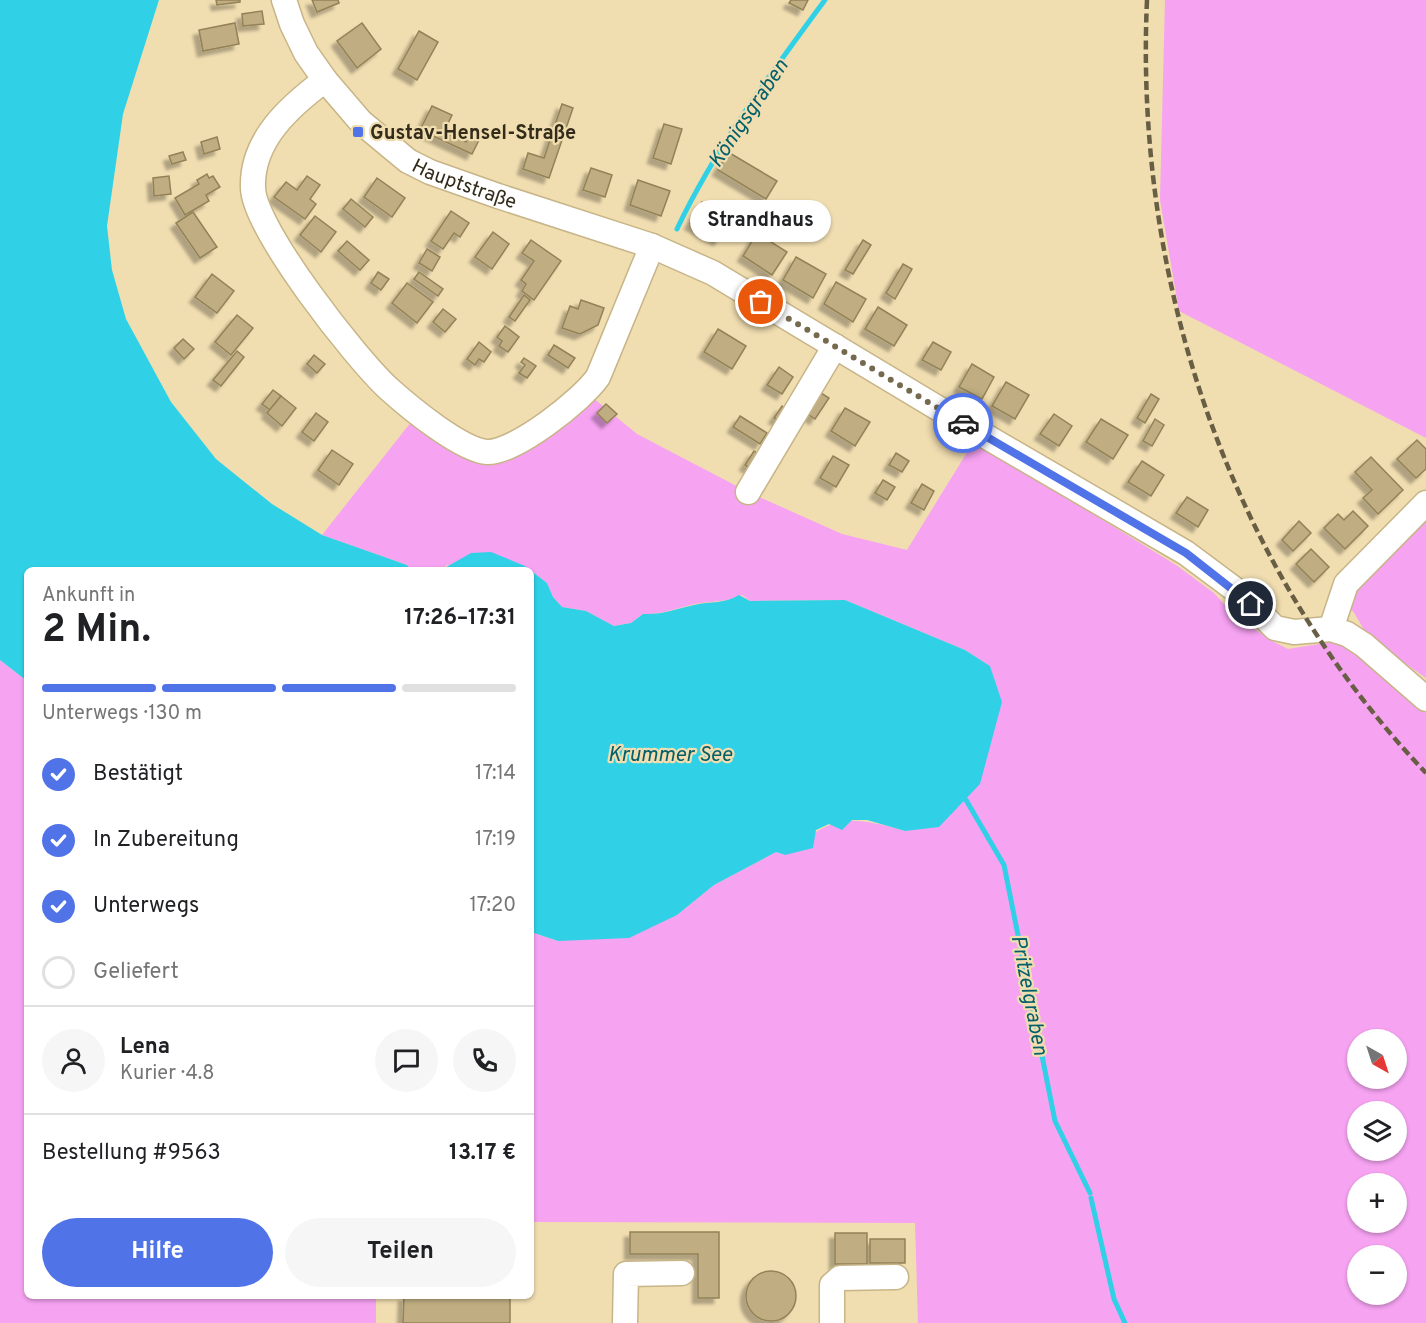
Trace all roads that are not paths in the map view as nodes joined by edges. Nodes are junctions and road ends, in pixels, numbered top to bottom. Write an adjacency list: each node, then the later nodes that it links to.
1 (284, 0): 2 (street, Hauptstraße)
2 (325, 80): 3 (street, Hauptstraße); 3 (street)
3 (652, 246): 4 (street, Hauptstraße)
4 (835, 346): 5 (street); 7 (street, Hauptstraße)
5 (748, 492)
6 (1426, 502): 7 (street)
7 (1331, 629): 8 (street)
8 (1426, 699)
9 (682, 1273): 11 (street)
10 (896, 1277): 12 (street)
11 (625, 1323)
12 (832, 1323)

